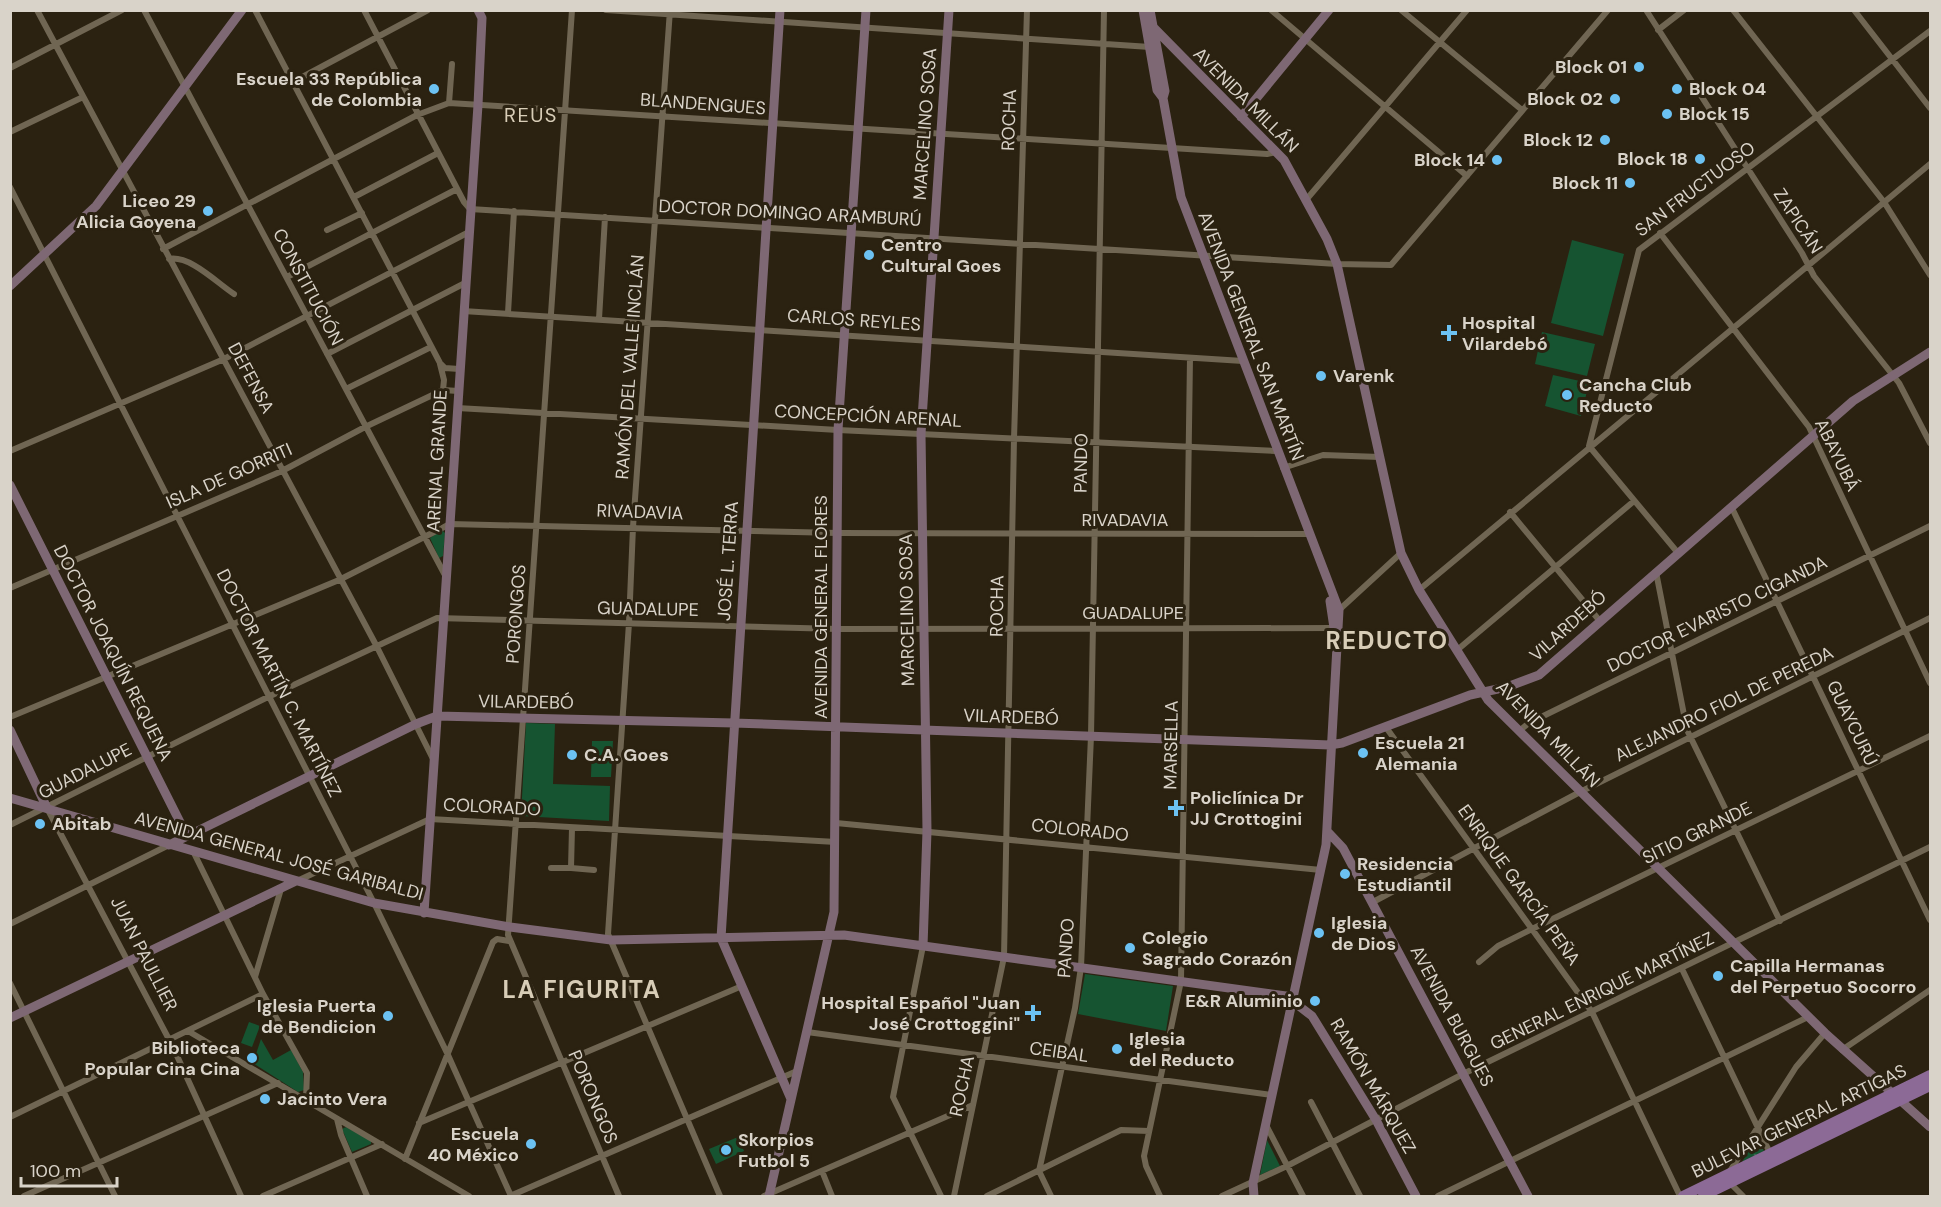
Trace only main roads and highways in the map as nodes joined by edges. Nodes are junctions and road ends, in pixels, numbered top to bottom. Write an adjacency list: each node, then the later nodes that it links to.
1 (1930, 1075): 3 (main road, BULEVAR GENERAL ARTIGAS)
2 (1930, 1086): 3 (main road, BULEVAR GENERAL ARTIGAS)
3 (1896, 1098): 4 (main road, BULEVAR GENERAL ARTIGAS); 4 (main road, BULEVAR GENERAL ARTIGAS)
4 (1729, 1179): 5 (main road, BULEVAR GENERAL ARTIGAS); 6 (main road, BULEVAR GENERAL ARTIGAS)
5 (1681, 1197)
6 (1703, 1197)

